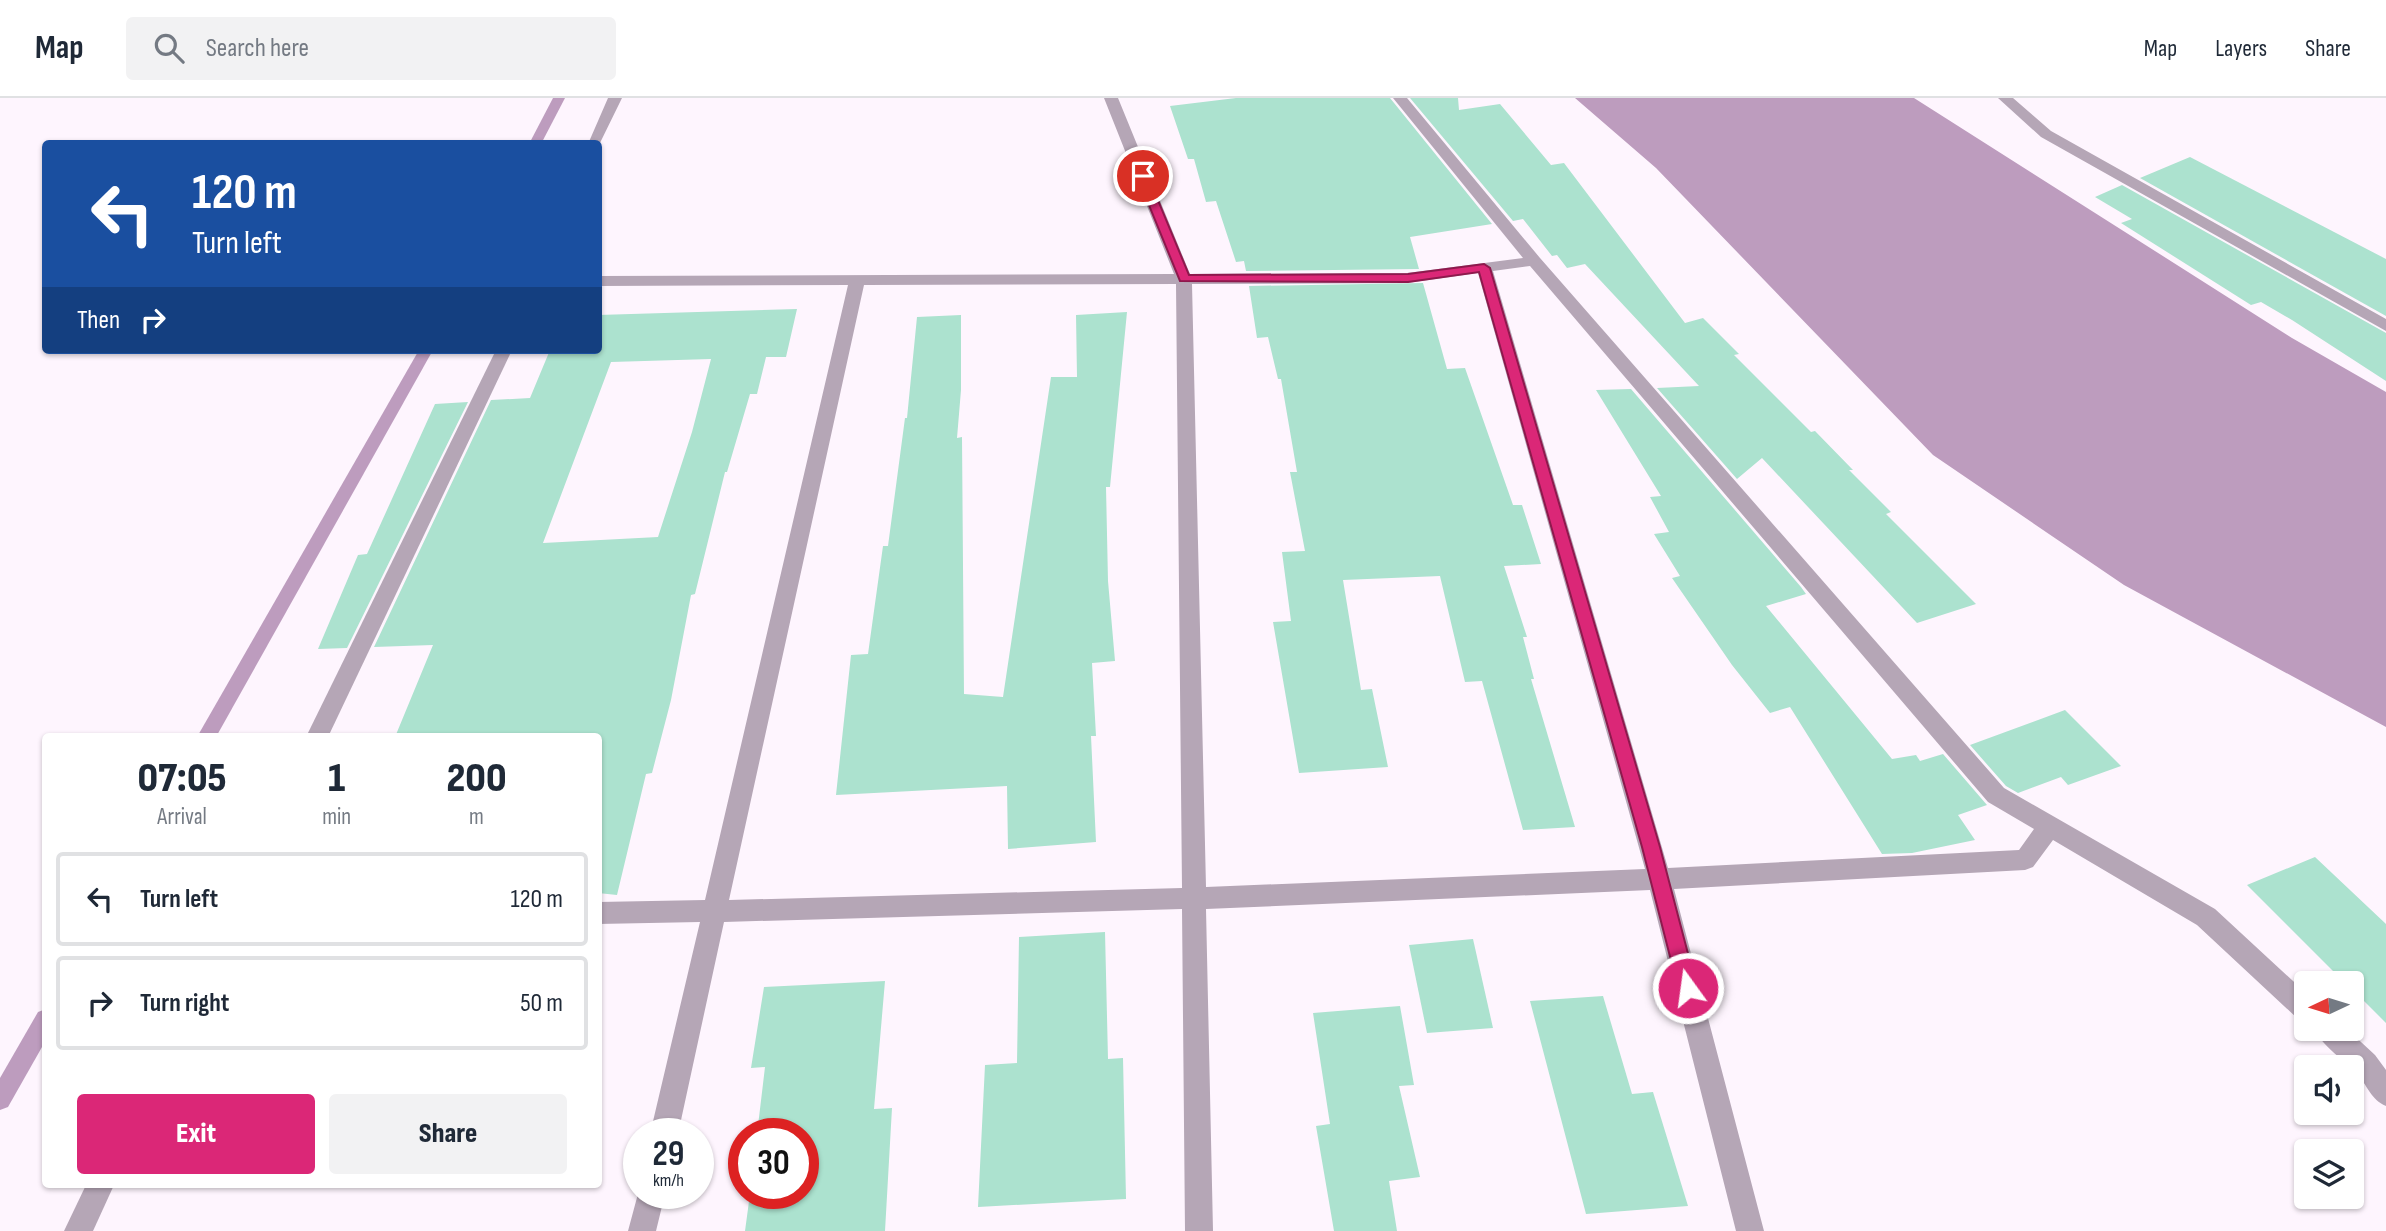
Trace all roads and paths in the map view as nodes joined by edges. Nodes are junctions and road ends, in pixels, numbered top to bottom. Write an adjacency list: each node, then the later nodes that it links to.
1 (614, 98): 5 (street)
2 (1111, 98): 8 (street)
3 (1400, 98): 6 (street)
4 (2005, 98): 11 (street)
5 (597, 140)
6 (1534, 261): 7 (street); 14 (street)
7 (1484, 268): 8 (street); 15 (street)
8 (1184, 279): 9 (street); 16 (street)
9 (857, 280): 10 (street); 17 (street)
10 (602, 281)
11 (2386, 326)
12 (502, 354): 13 (street)
13 (319, 733)
14 (2050, 826): 15 (street); 19 (street)
15 (1660, 880): 16 (street); 28 (street)
16 (1194, 901): 17 (street); 27 (street)
17 (714, 911): 18 (street); 22 (street)
18 (602, 913)
19 (2294, 998)
20 (2341, 1041): 21 (street)
21 (2386, 1093)
22 (668, 1118)
23 (99, 1188): 25 (street)
24 (647, 1209): 26 (street)
25 (78, 1231)
26 (642, 1231)
27 (1199, 1231)
28 (1751, 1231)

